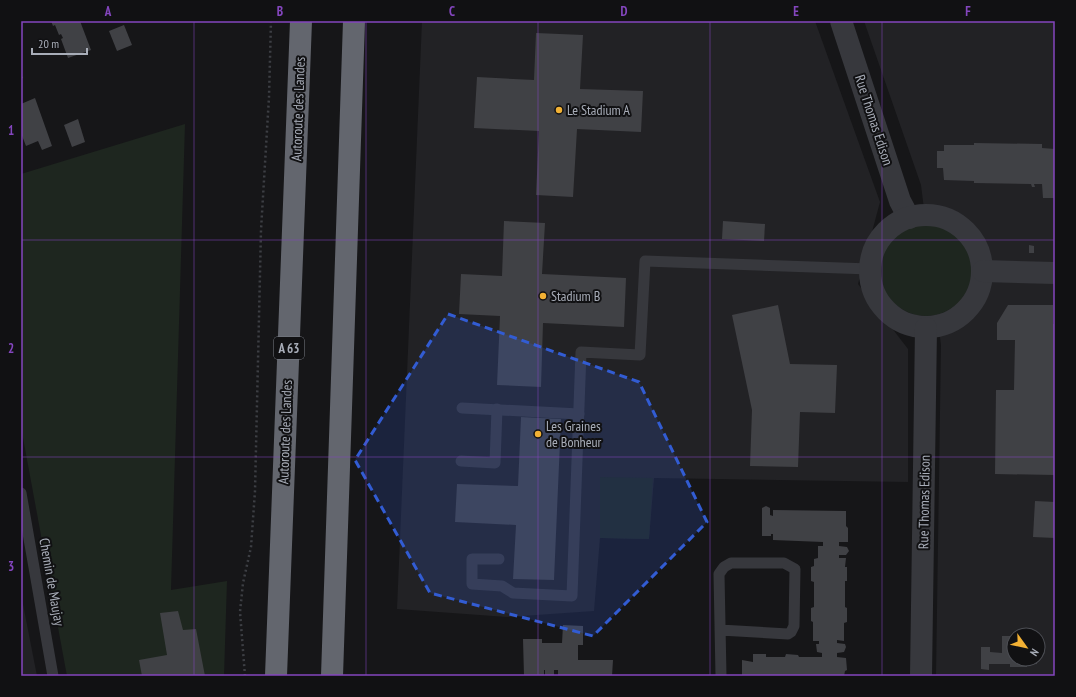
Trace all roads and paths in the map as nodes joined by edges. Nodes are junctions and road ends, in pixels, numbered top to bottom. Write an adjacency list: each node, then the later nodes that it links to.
1 (271, 21): 20 (path)
2 (301, 21): 21 (highway, Autoroute des Landes / A 63)
3 (354, 21): 22 (highway)
4 (841, 21): 7 (street, Rue Thomas Edison)
5 (24, 74): 6 (path)
6 (21, 78)
7 (908, 218): 8 (street); 9 (street)
8 (870, 269): 11 (street); 14 (lane)
9 (983, 271): 10 (street); 11 (street)
10 (1055, 273)
11 (926, 328): 24 (street, Rue Thomas Edison)
12 (462, 408): 13 (lane)
13 (498, 409): 14 (lane); 15 (lane)
14 (579, 414): 17 (lane)
15 (461, 461)
16 (21, 493): 19 (lane, Chemin de Maujay)
17 (499, 559)
18 (720, 630): 18 (lane); 23 (lane)
19 (53, 676)
20 (245, 676)
21 (276, 676)
22 (332, 676)
23 (721, 676)
24 (921, 676)

